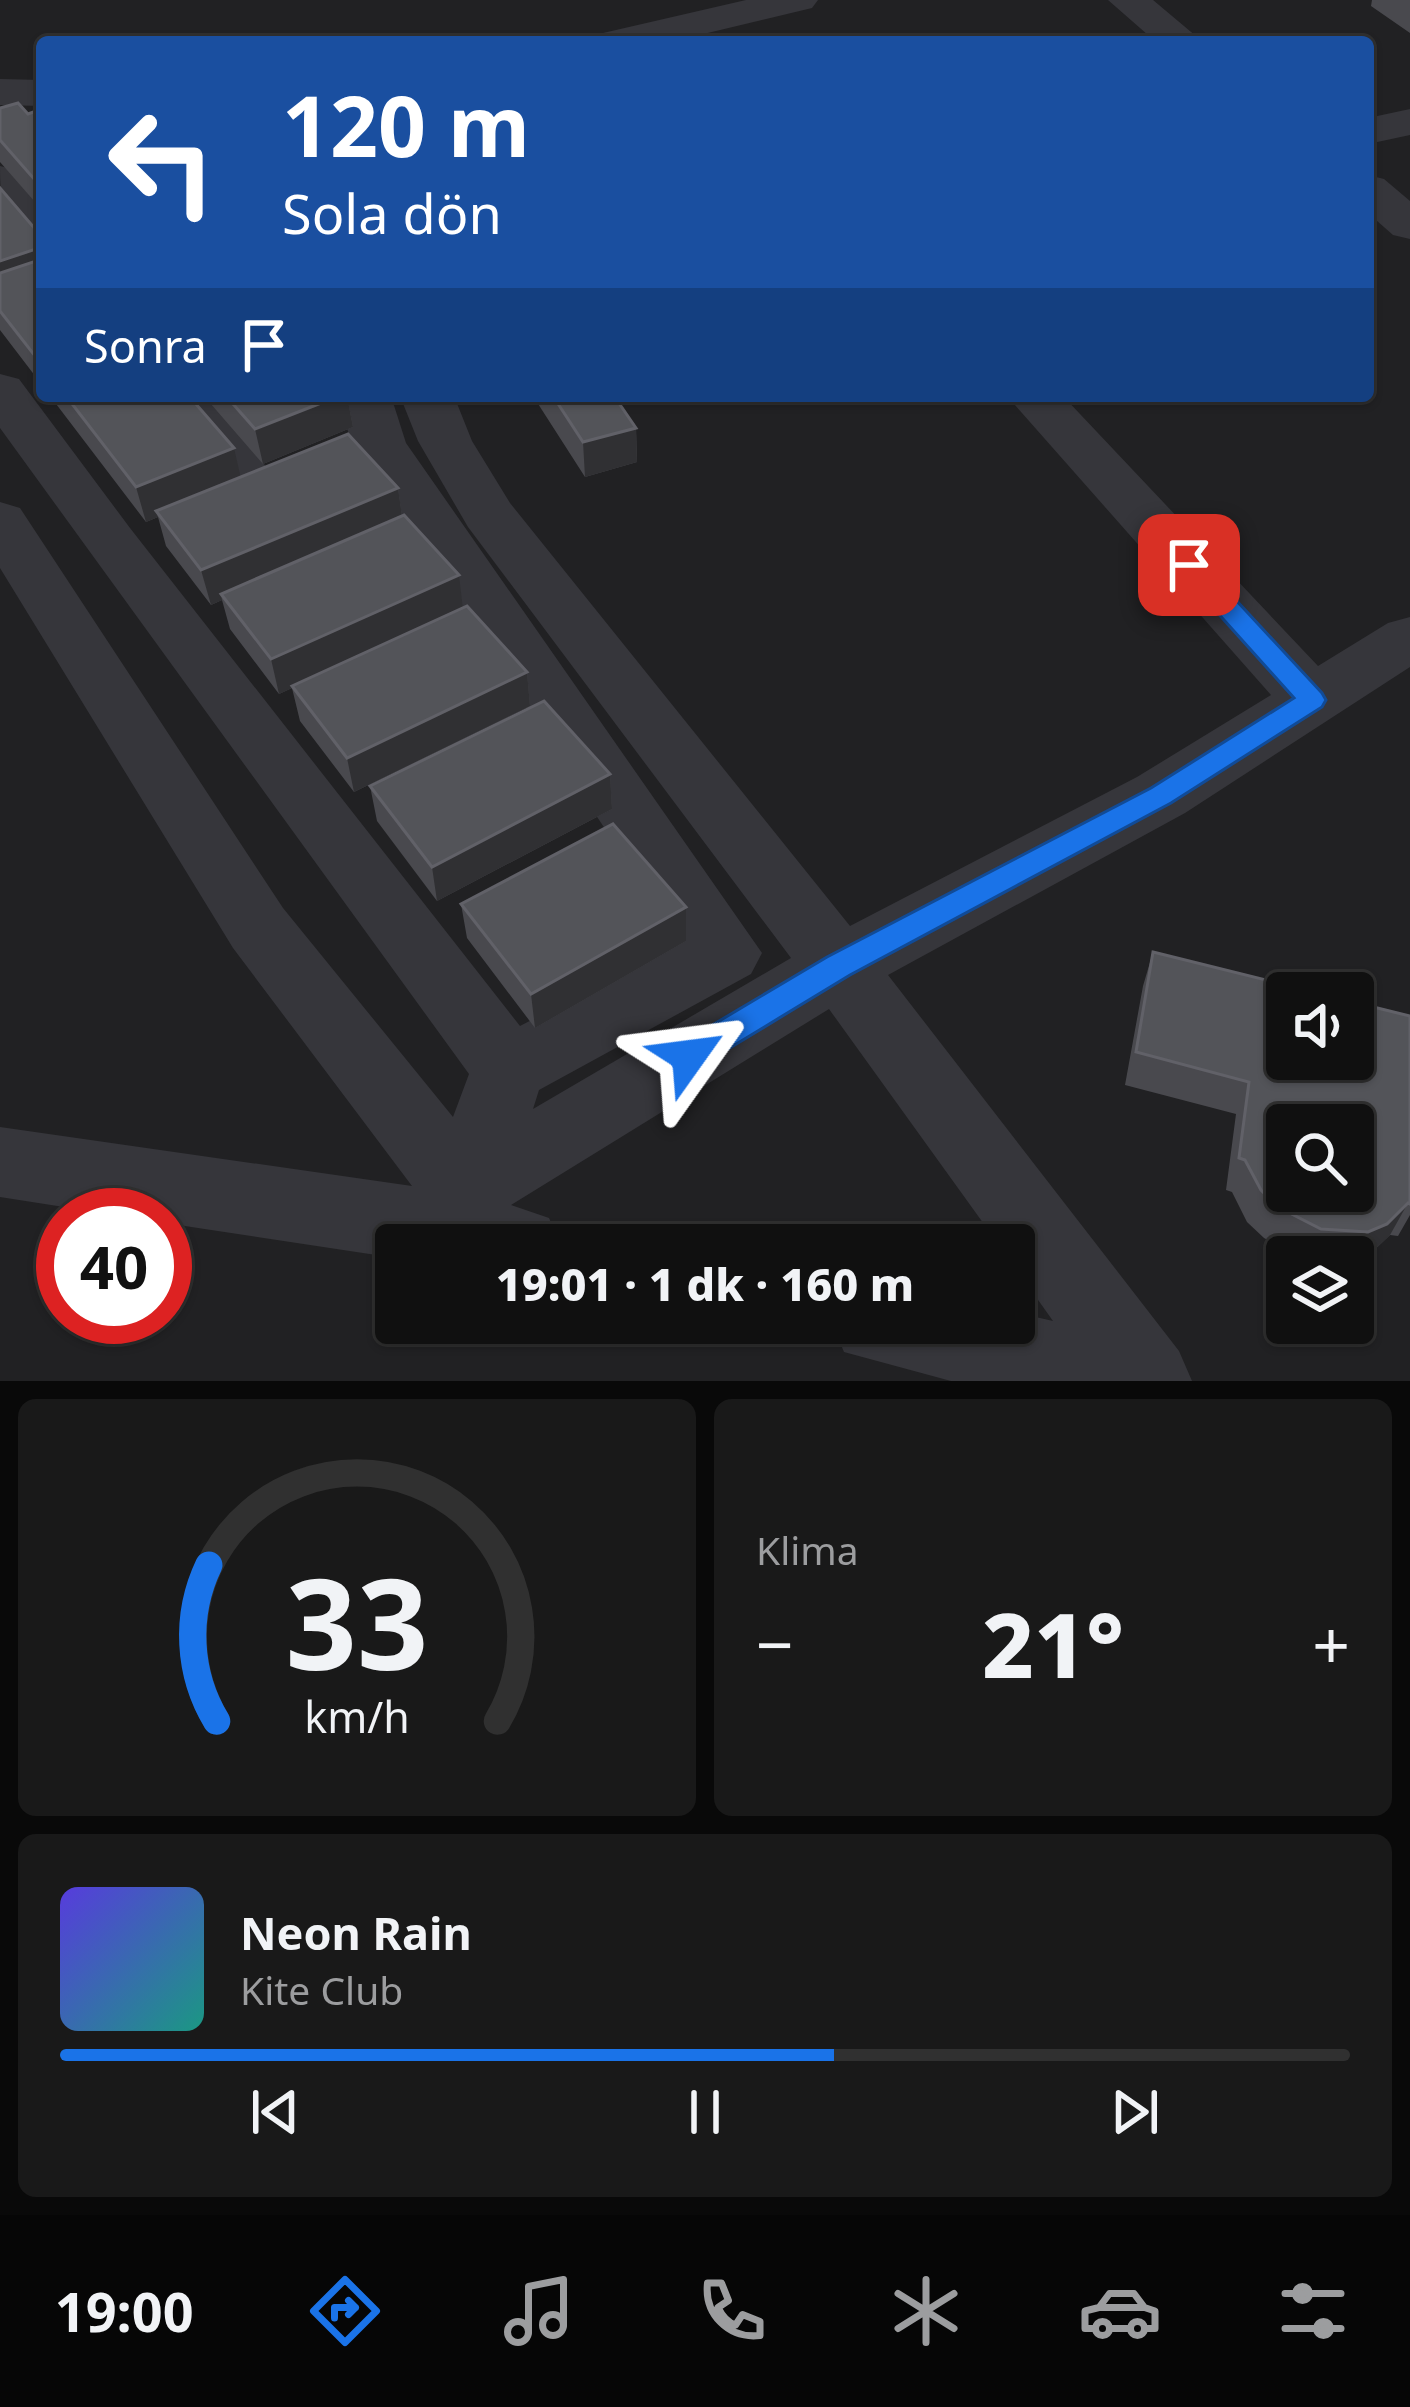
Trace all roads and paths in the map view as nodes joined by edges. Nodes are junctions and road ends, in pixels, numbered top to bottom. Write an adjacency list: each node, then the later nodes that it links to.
1 (799, 0): 3 (street)
2 (1128, 0): 4 (street)
3 (690, 34)
4 (1174, 36)
5 (0, 92): 6 (street)
6 (36, 92)
7 (0, 118): 8 (street)
8 (36, 119)
9 (1410, 122): 10 (street)
10 (1374, 130)
11 (0, 180): 13 (street)
12 (1374, 194): 14 (street)
13 (36, 223)
14 (1410, 224)
15 (0, 390): 24 (street)
16 (191, 402): 19 (street)
17 (429, 402): 23 (street)
18 (1039, 402): 22 (street)
19 (307, 460): 24 (street)
20 (0, 521): 26 (street)
21 (1410, 638): 22 (street)
22 (1312, 700): 23 (street)
23 (838, 966): 26 (street); 29 (street)
24 (509, 1069): 26 (street)
25 (0, 1162): 26 (street)
26 (475, 1221)
27 (970, 1344): 28 (street)
28 (1138, 1381)
29 (1149, 1381)

